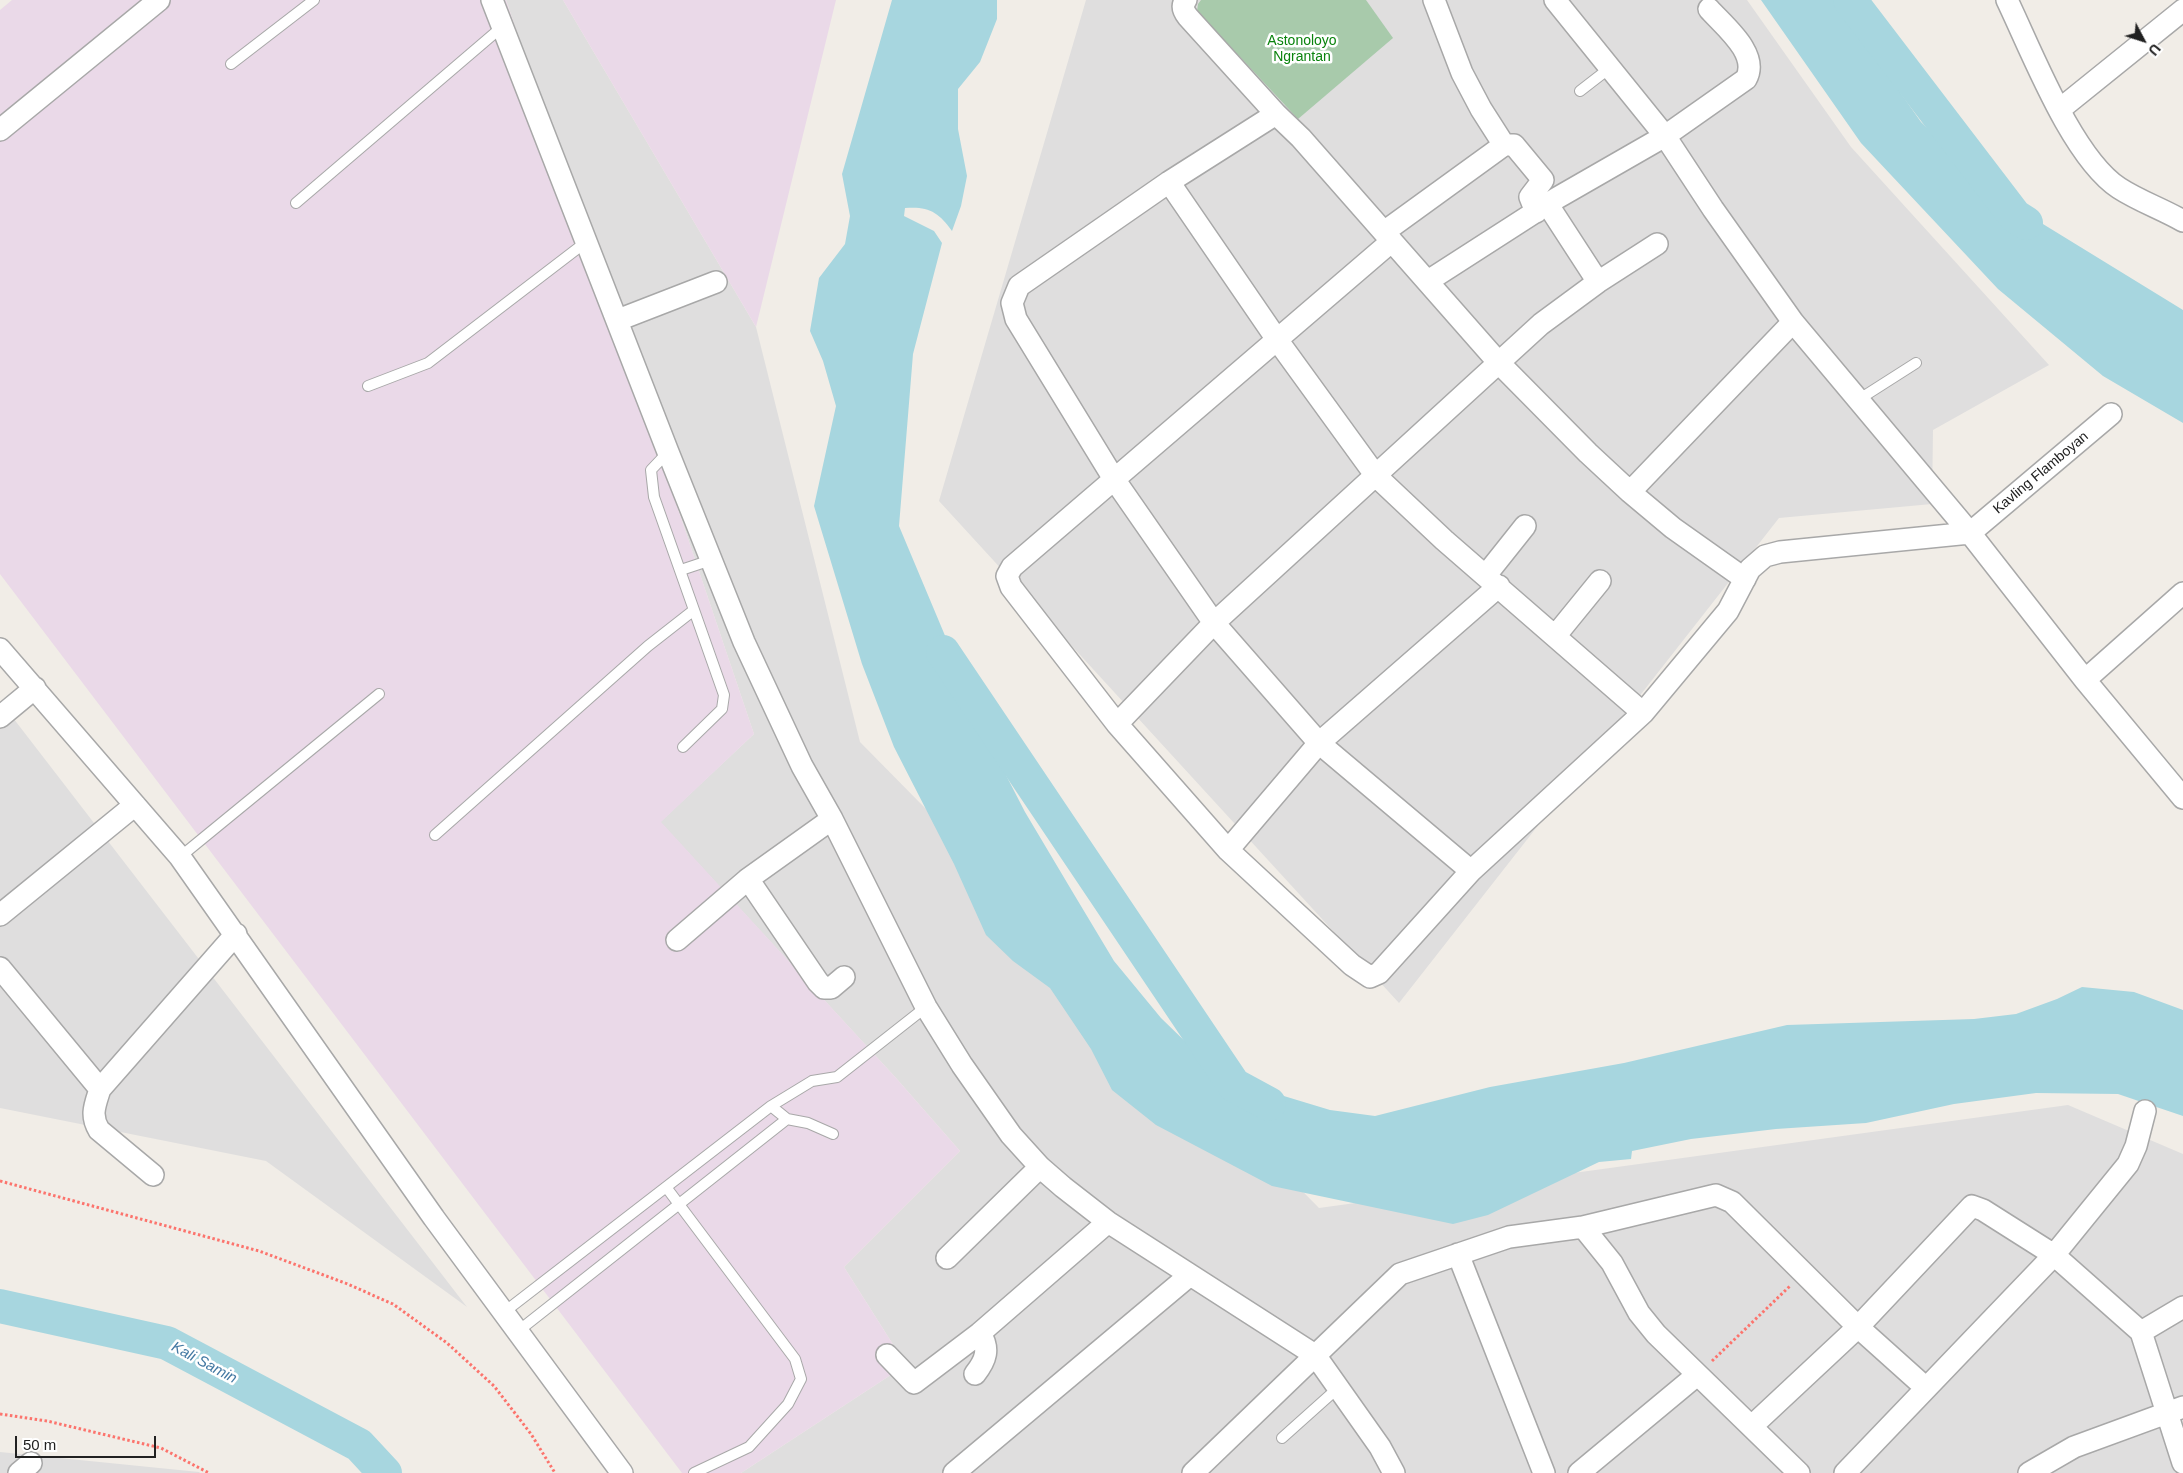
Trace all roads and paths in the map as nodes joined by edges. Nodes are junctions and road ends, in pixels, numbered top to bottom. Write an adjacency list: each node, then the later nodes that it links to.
1 (159, 0): 16 (street)
2 (314, 0): 11 (lane)
3 (492, 0): 10 (street)
4 (1186, 0): 15 (street)
5 (1555, 0): 12 (street)
6 (2007, 0): 14 (street)
7 (1436, 1): 18 (street)
8 (1709, 9): 17 (street)
9 (2183, 10): 14 (street)
10 (503, 26): 20 (lane); 24 (street)
11 (231, 64)
12 (1611, 67): 13 (lane); 17 (street)
13 (1580, 92)
14 (2059, 110): 22 (street)
15 (1276, 114): 19 (street); 23 (street)
16 (0, 130)
17 (1666, 136): 21 (street); 30 (street)
18 (1504, 145): 21 (street); 23 (street)
19 (1169, 182): 31 (street); 39 (street)
20 (296, 204)
21 (1542, 209): 26 (street); 28 (street)
22 (2183, 221)
23 (1388, 237): 26 (street); 31 (street)
24 (586, 242): 29 (street); 34 (lane)
25 (1657, 244): 28 (street)
26 (1428, 281): 33 (street)
27 (716, 282): 29 (street)
28 (1598, 282): 33 (street)
29 (618, 320): 37 (street)
30 (1792, 322): 35 (street); 40 (street)
31 (1278, 341): 38 (street); 39 (street)
32 (1916, 363): 35 (lane)
33 (1499, 364): 38 (street); 40 (street)
34 (368, 386)
35 (1858, 400): 42 (street)
36 (2111, 414): 42 (street, Kavling Flamboyan)
37 (668, 452): 43 (street); 44 (lane)
38 (1376, 476): 46 (street); 50 (street)
39 (1114, 480): 50 (street); 58 (street)
40 (1630, 492): 45 (street)
41 (1525, 526): 46 (street)
42 (1970, 533): 45 (street); 53 (street)
43 (711, 560): 44 (lane); 63 (street)
44 (681, 570): 49 (lane)
45 (1745, 579): 56 (street)
46 (1492, 580): 51 (street); 59 (street)
47 (1600, 581): 51 (street)
48 (2183, 593): 53 (street)
49 (694, 610): 60 (lane); 64 (lane)
50 (1214, 623): 58 (street); 59 (street)
51 (1556, 635): 56 (street)
52 (0, 649): 54 (street)
53 (2085, 680): 61 (street)
54 (35, 688): 57 (street); 62 (street)
55 (380, 694): 66 (lane)
56 (1643, 712): 67 (street)
57 (0, 718)
58 (1117, 724): 65 (street)
59 (1319, 743): 65 (street); 67 (street)
60 (683, 748)
61 (2183, 798)
62 (135, 805): 66 (street); 69 (street)
63 (832, 819): 68 (street); 74 (street)
64 (435, 835)
65 (1228, 850): 67 (street)
66 (180, 857): 70 (street)
67 (1471, 871)
68 (748, 879): 71 (street); 73 (street)
69 (0, 915)
70 (236, 934): 75 (street); 93 (street)
71 (677, 940)
72 (0, 968): 75 (street)
73 (844, 977)
74 (926, 1006): 76 (lane); 80 (street)
75 (100, 1089): 81 (street)
76 (771, 1106): 78 (lane); 83 (lane)
77 (2145, 1110): 88 (street)
78 (787, 1119): 79 (lane); 84 (lane)
79 (833, 1134)
80 (1040, 1168): 85 (street); 89 (street)
81 (153, 1175)
82 (0, 1181): 110 (path)
83 (666, 1187): 84 (lane); 93 (lane)
84 (680, 1206): 95 (lane); 112 (lane)
85 (1108, 1222): 91 (street); 96 (street)
86 (1583, 1227): 87 (street); 90 (street); 101 (street)
87 (1458, 1254): 99 (street); 116 (street)
88 (2054, 1255): 94 (street); 97 (street); 103 (street)
89 (947, 1258)
90 (1803, 1273): 94 (street); 101 (path)
91 (1190, 1275): 99 (street); 113 (street)
92 (2183, 1307): 97 (street)
93 (503, 1313): 95 (street)
94 (1858, 1327): 103 (street); 106 (street)
95 (517, 1332): 111 (street)
96 (980, 1332): 98 (street); 100 (street)
97 (2142, 1332): 104 (street)
98 (888, 1355)
99 (1315, 1355): 102 (street); 114 (street)
100 (975, 1374)
101 (1698, 1375): 106 (street); 117 (street)
102 (1339, 1387): 107 (lane); 115 (street)
103 (1926, 1388): 119 (street)
104 (2175, 1410): 108 (street); 120 (street)
105 (0, 1414): 109 (path)
106 (1752, 1426): 118 (street)
107 (1282, 1438)
108 (2183, 1463)
109 (209, 1473)
110 (555, 1473)
111 (622, 1473)
112 (694, 1473)
113 (954, 1473)
114 (1193, 1473)
115 (1394, 1473)
116 (1544, 1473)
117 (1579, 1473)
118 (1800, 1473)
119 (1845, 1473)
120 (2029, 1473)

